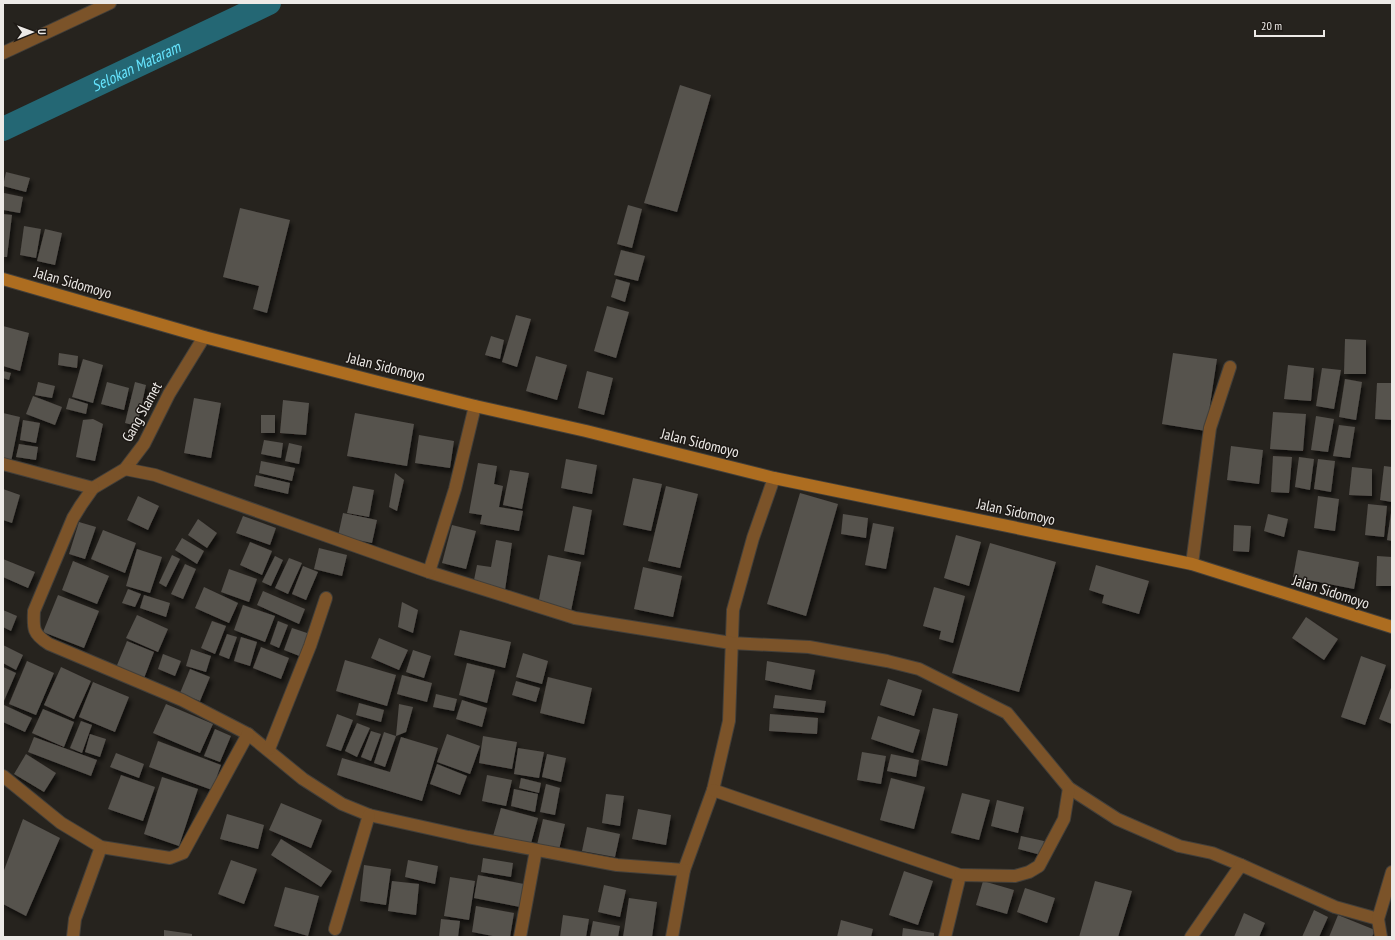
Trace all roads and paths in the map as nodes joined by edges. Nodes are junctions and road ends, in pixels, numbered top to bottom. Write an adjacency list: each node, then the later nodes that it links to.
1 (110, 3): 2 (street)
2 (3, 53)
3 (3, 279): 4 (main road, Jalan Sidomoyo)
4 (204, 337): 6 (main road, Jalan Sidomoyo); 8 (street, Gang Slamet)
5 (1230, 367): 11 (street)
6 (475, 406): 9 (main road, Jalan Sidomoyo); 12 (street)
7 (3, 464): 10 (street)
8 (125, 470): 10 (street, Gang Slamet); 12 (street)
9 (774, 478): 11 (main road, Jalan Sidomoyo); 15 (street)
10 (93, 488): 16 (street)
11 (1192, 564): 14 (main road, Jalan Sidomoyo)
12 (429, 572): 15 (street)
13 (326, 598): 17 (street)
14 (1392, 627)
15 (731, 643): 19 (street); 20 (street)
16 (248, 734): 17 (street); 22 (street)
17 (269, 749): 21 (street)
18 (3, 776): 22 (street)
19 (1069, 788): 24 (street); 27 (street)
20 (713, 790): 25 (street); 27 (street)
21 (369, 815): 23 (street); 29 (street)
22 (101, 847): 30 (street)
23 (536, 850): 25 (street); 31 (street)
24 (1241, 865): 28 (street); 34 (street)
25 (684, 870): 32 (street)
26 (1392, 872): 28 (street)
27 (960, 875): 33 (street)
28 (1378, 919): 35 (street)
29 (335, 929)
30 (73, 937)
31 (520, 937)
32 (672, 937)
33 (945, 937)
34 (1191, 937)
35 (1381, 937)

